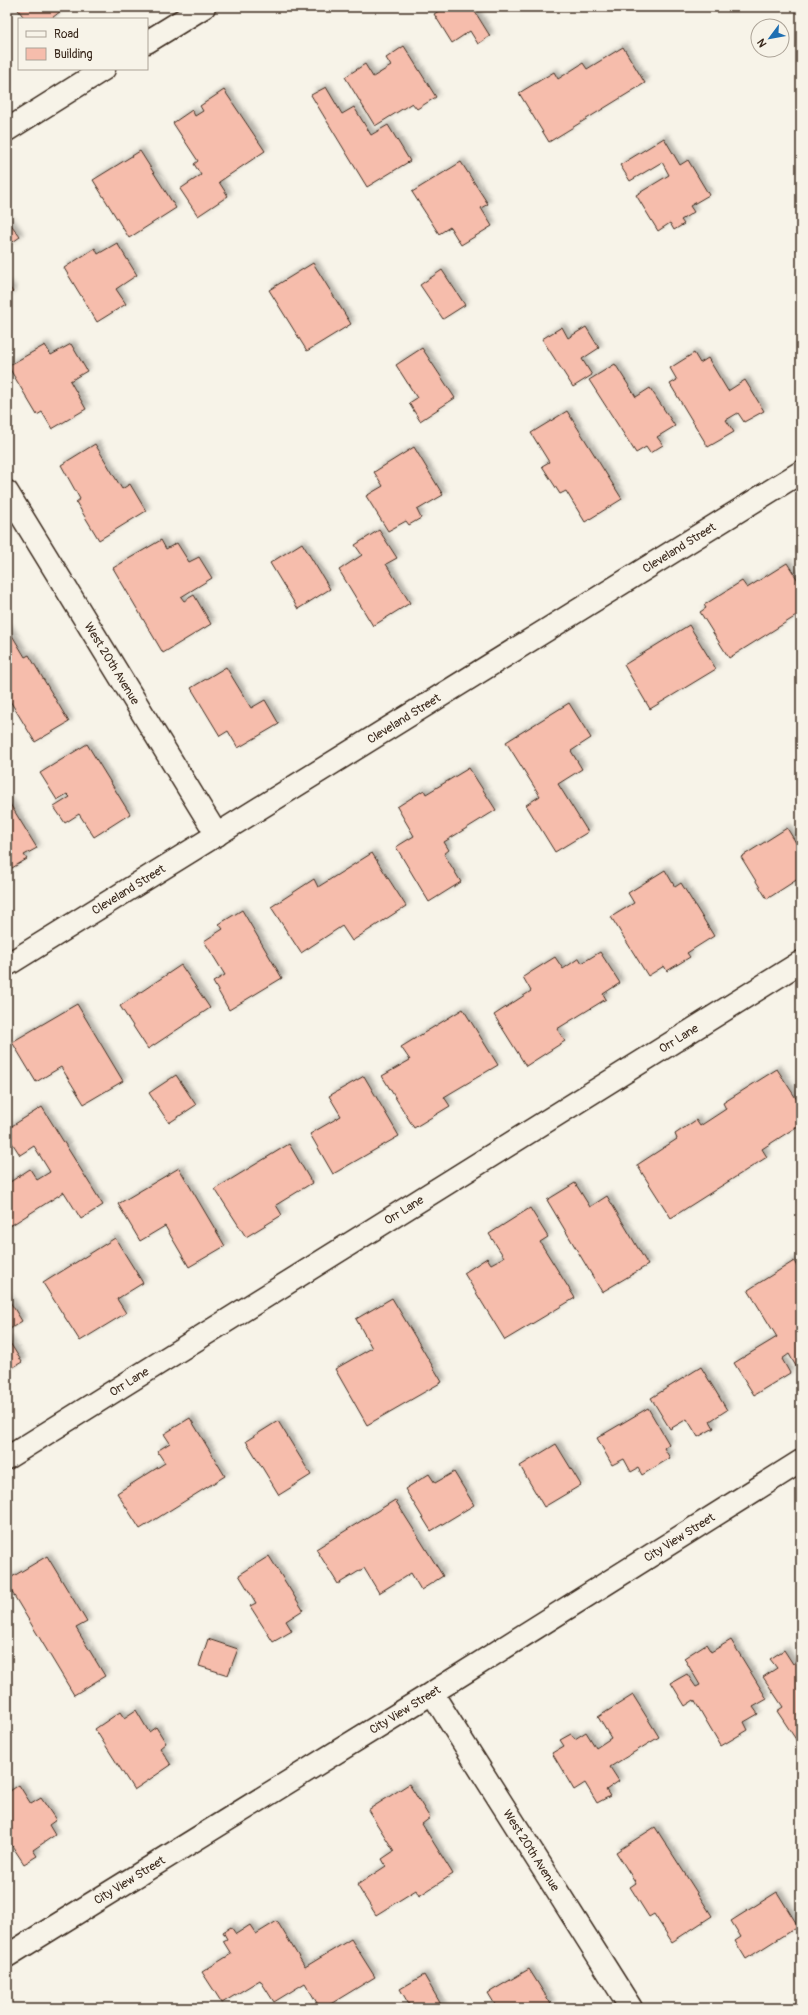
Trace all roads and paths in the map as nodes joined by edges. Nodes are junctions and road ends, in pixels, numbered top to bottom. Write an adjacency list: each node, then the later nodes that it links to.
1 (204, 7): 2 (street)
2 (148, 41)
3 (102, 70): 4 (street)
4 (7, 130)
5 (801, 472): 7 (street, Cleveland Street)
6 (7, 492): 7 (street, West 20th Avenue)
7 (217, 835): 9 (street, Cleveland Street)
8 (801, 962): 10 (street, Orr Lane)
9 (7, 965)
10 (7, 1458)
11 (801, 1461): 12 (street, City View Street)
12 (432, 1693): 13 (street, City View Street); 14 (street, West 20th Avenue)
13 (7, 1956)
14 (632, 2008)

